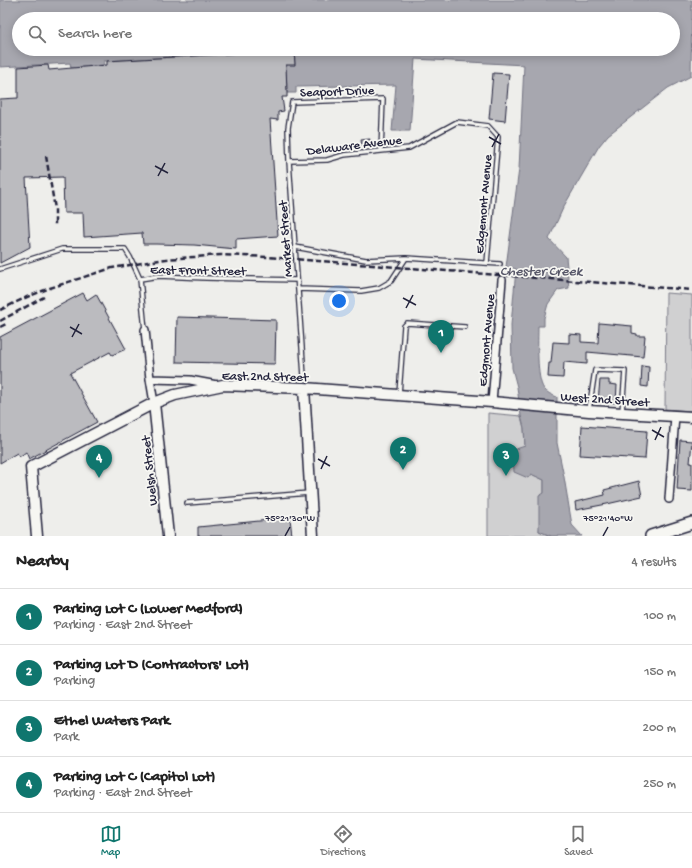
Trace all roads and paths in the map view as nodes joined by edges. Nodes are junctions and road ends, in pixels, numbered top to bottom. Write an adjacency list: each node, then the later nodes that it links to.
1 (292, 102): 3 (lane, Seaport Drive); 4 (lane, Market Street)
2 (488, 126): 3 (lane, Delaware Avenue); 7 (lane, Edgemont Avenue)
3 (381, 151): 4 (lane, Delaware Avenue)
4 (289, 161): 5 (lane, Market Street)
5 (295, 248): 6 (lane); 11 (lane, Market Street)
6 (406, 258): 7 (lane); 13 (lane)
7 (487, 263): 8 (lane)
8 (500, 264)
9 (0, 269): 10 (lane, East Front Street)
10 (140, 279): 11 (lane, East Front Street); 15 (lane)
11 (297, 280): 13 (lane, Market Street)
12 (502, 280): 21 (street, Edgmont Avenue)
13 (298, 289): 16 (lane, Market Street)
14 (465, 326): 20 (lane)
15 (145, 330): 17 (street)
16 (304, 376)
17 (150, 380): 18 (street); 22 (street)
18 (223, 386): 19 (street, East 2nd Street); 22 (street, East 2nd Street)
19 (304, 388): 20 (street, East 2nd Street); 28 (street)
20 (399, 395): 21 (street, East 2nd Street)
21 (492, 402): 23 (street, East 2nd Street)
22 (154, 403): 32 (street, East 2nd Street); 33 (street, Welsh Street)
23 (517, 404): 24 (street, West 2nd Street)
24 (589, 411): 25 (street, West 2nd Street); 25 (lane)
25 (622, 413): 26 (street, West 2nd Street)
26 (675, 416): 27 (street, West 2nd Street); 29 (street)
27 (692, 418)
28 (310, 493): 30 (lane); 34 (street)
29 (669, 499)
30 (187, 503)
31 (692, 523): 35 (main road)
32 (37, 536)
33 (168, 536)
34 (313, 536)
35 (651, 536)

